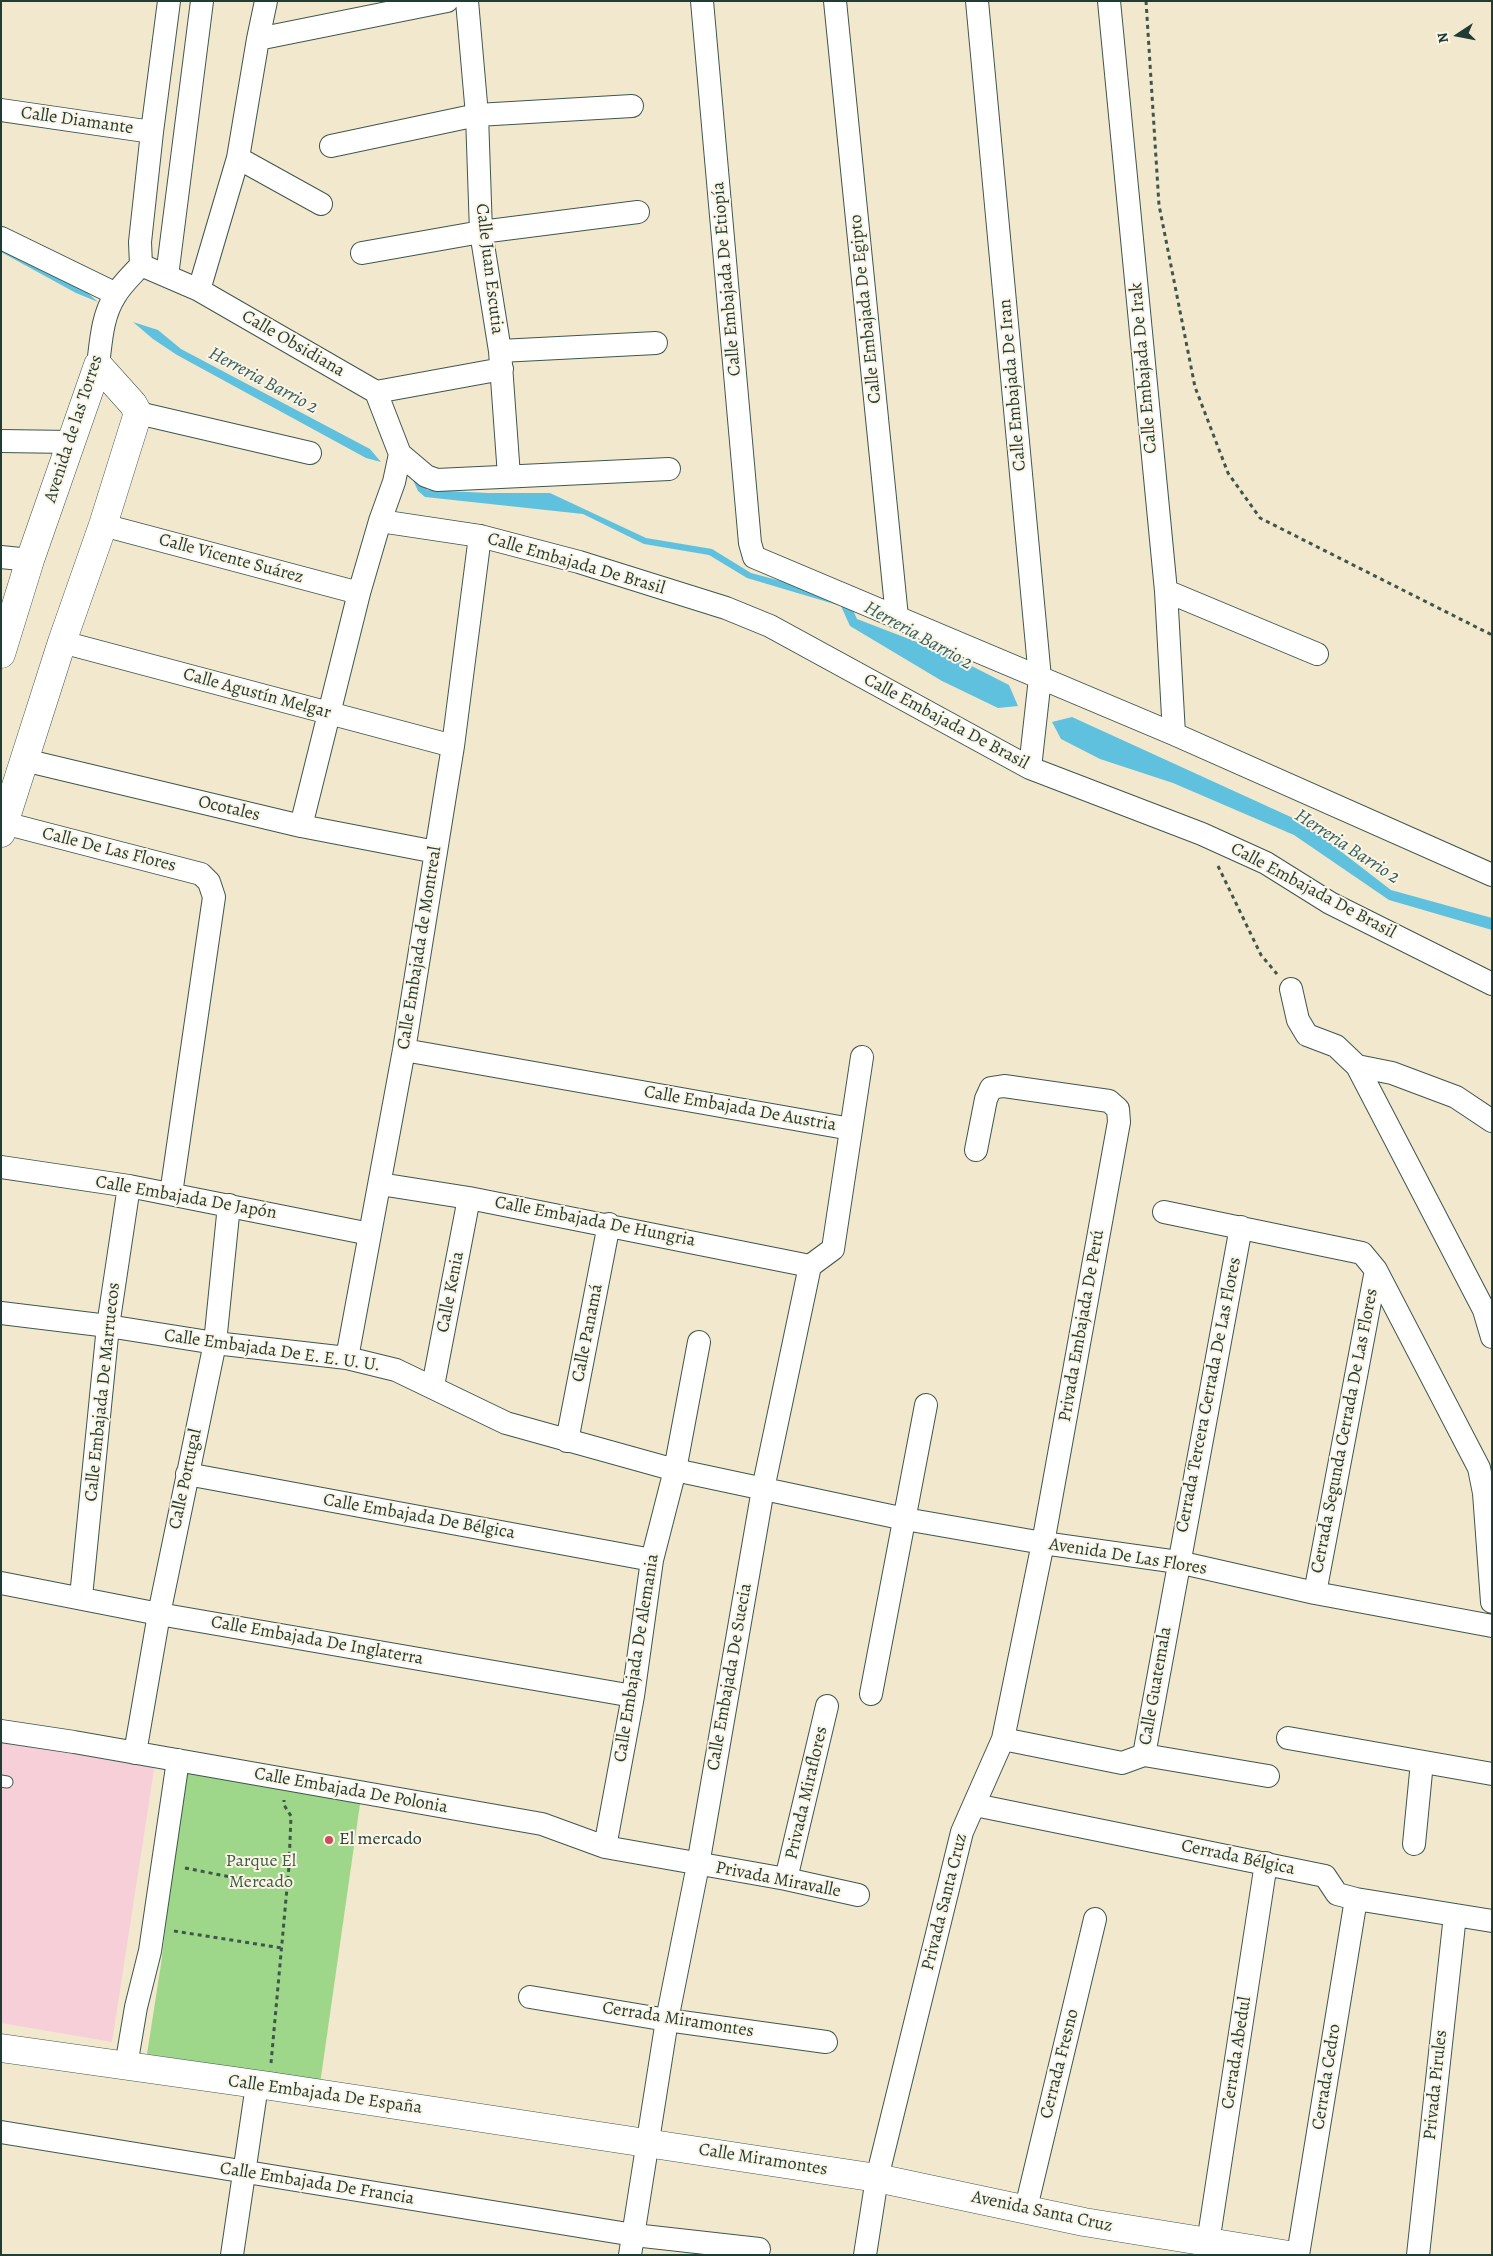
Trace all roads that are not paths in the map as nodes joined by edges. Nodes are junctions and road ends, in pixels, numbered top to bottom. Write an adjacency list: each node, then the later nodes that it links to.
1 (202, 1): 23 (street)
2 (266, 1): 10 (street)
3 (447, 1): 10 (street)
4 (467, 1): 13 (street, Calle Juan Escutia)
5 (702, 1): 44 (street, Calle Embajada De Etiopía)
6 (835, 1): 44 (street, Calle Embajada De Egipto)
7 (978, 1): 48 (street, Calle Embajada De Iran)
8 (1109, 1): 42 (street, Calle Embajada De Irak)
9 (166, 2): 14 (street)
10 (258, 39): 16 (street)
11 (632, 106): 13 (street)
12 (1, 110): 14 (street, Calle Diamante)
13 (477, 115): 15 (street); 19 (street, Calle Juan Escutia)
14 (152, 132): 22 (street)
15 (331, 146)
16 (238, 158): 17 (street); 24 (street)
17 (321, 204)
18 (638, 212): 19 (street)
19 (480, 232): 21 (street); 27 (street, Calle Juan Escutia)
20 (1, 238): 25 (street)
21 (362, 253)
22 (140, 265): 23 (street, Calle Obsidiana); 25 (street, Avenida de las Torres)
23 (167, 276): 24 (street, Calle Obsidiana)
24 (199, 290): 29 (street, Calle Obsidiana)
25 (116, 294): 28 (street, Avenida de las Torres)
26 (656, 343): 27 (street)
27 (501, 360): 29 (street); 36 (street, Calle Juan Escutia)
28 (98, 365): 30 (street); 32 (street, Avenida de las Torres)
29 (376, 392): 34 (street)
30 (138, 414): 33 (street); 38 (street)
31 (1, 441): 32 (street)
32 (71, 442): 41 (street, Avenida de las Torres)
33 (310, 453)
34 (397, 467): 36 (street); 37 (street)
35 (669, 469): 36 (street)
36 (509, 476)
37 (380, 521): 39 (street, Calle Embajada De Brasil); 43 (street)
38 (103, 525): 43 (street, Calle Vicente Suárez); 45 (street)
39 (480, 536): 51 (street, Calle Embajada de Montreal); 53 (street, Calle Embajada De Brasil)
40 (1, 557): 41 (street)
41 (30, 560): 46 (street, Avenida de las Torres)
42 (1166, 591): 47 (street); 50 (street, Calle Embajada De Irak)
43 (360, 593): 49 (street)
44 (897, 617): 48 (street)
45 (62, 642): 49 (street, Calle Agustín Melgar); 52 (street)
46 (1, 654)
47 (1317, 654)
48 (1040, 678): 50 (street); 53 (street, Calle Embajada De Iran)
49 (329, 712): 51 (street, Calle Agustín Melgar); 54 (street)
50 (1174, 734): 57 (street)
51 (453, 746): 56 (street, Calle Embajada de Montreal)
52 (24, 760): 54 (street, Ocotales); 55 (street)
53 (1030, 768): 58 (street, Calle Embajada De Brasil)
54 (301, 826): 56 (street, Ocotales)
55 (3, 828): 69 (street, Calle De Las Flores)
56 (436, 852): 60 (street, Calle Embajada de Montreal)
57 (1492, 876)
58 (1492, 984)
59 (1291, 989): 62 (street)
60 (404, 1050): 64 (street, Calle Embajada De Austria); 67 (street, Calle Embajada de Montreal)
61 (862, 1057): 64 (street)
62 (1357, 1066): 63 (street); 80 (street)
63 (1492, 1121)
64 (851, 1129): 76 (street, Calle Embajada De Austria)
65 (976, 1150): 91 (street, Privada Embajada De Perú)
66 (1, 1168): 68 (street, Calle Embajada De Japón)
67 (380, 1184): 70 (street, Calle Embajada De Hungria); 75 (street, Calle Embajada de Montreal)
68 (129, 1186): 69 (street, Calle Embajada De Japón); 79 (street, Calle Embajada De Marruecos)
69 (171, 1194): 71 (street, Calle Embajada De Japón)
70 (469, 1198): 73 (street, Calle Embajada De Hungria); 84 (street, Calle Kenia)
71 (229, 1205): 75 (street, Calle Embajada De Japón); 82 (street, Calle Portugal)
72 (1164, 1212): 74 (street)
73 (609, 1224): 76 (street, Calle Embajada De Hungria); 86 (street, Calle Panamá)
74 (1241, 1227): 77 (street); 93 (street, Cerrada Tercera Cerrada De Las Flores)
75 (370, 1234): 83 (street, Calle Embajada de Montreal)
76 (810, 1266): 89 (street)
77 (1376, 1270): 95 (street, Cerrada Segunda Cerrada De Las Flores); 97 (street)
78 (1, 1313): 79 (street, Calle Embajada De E. E. U. U.)
79 (108, 1326): 82 (street, Calle Embajada De E. E. U. U.); 96 (street, Calle Embajada De Marruecos)
80 (1492, 1337)
81 (699, 1342): 87 (street, Calle Embajada De Alemania)
82 (215, 1343): 83 (street, Calle Embajada De E. E. U. U.); 88 (street, Calle Portugal)
83 (347, 1358): 84 (street, Calle Embajada De E. E. U. U.)
84 (433, 1386): 86 (street, Calle Embajada De E. E. U. U.)
85 (926, 1405): 90 (street)
86 (567, 1441): 87 (street, Calle Embajada De E. E. U. U.)
87 (674, 1470): 89 (street, Calle Embajada De E. E. U. U.); 92 (street, Calle Embajada De Alemania)
88 (187, 1474): 92 (street, Calle Embajada De Bélgica); 98 (street, Calle Portugal)
89 (763, 1489): 90 (street, Avenida De Las Flores); 116 (street, Calle Embajada De Suecia)
90 (905, 1519): 91 (street, Avenida De Las Flores); 100 (street)
91 (1043, 1543): 93 (street, Avenida De Las Flores); 105 (street, Privada Santa Cruz)
92 (652, 1560): 101 (street, Calle Embajada De Alemania)
93 (1178, 1562): 95 (street, Avenida De Las Flores); 107 (street, Calle Guatemala)
94 (1, 1583): 96 (street, Calle Embajada De Inglaterra)
95 (1315, 1593): 99 (street, Avenida De Las Flores)
96 (81, 1598): 98 (street, Calle Embajada De Inglaterra)
97 (1492, 1602)
98 (159, 1614): 101 (street, Calle Embajada De Inglaterra); 106 (street, Calle Portugal)
99 (1492, 1626)
100 (871, 1694)
101 (633, 1696): 114 (street, Calle Embajada De Alemania)
102 (827, 1706): 117 (street, Privada Miraflores)
103 (1, 1731): 106 (street, Calle Embajada De Polonia)
104 (1288, 1738): 109 (street)
105 (1003, 1739): 107 (street, Calle Guatemala); 112 (street, Privada Santa Cruz)
106 (135, 1753): 108 (street, Calle Embajada De Polonia)
107 (1144, 1756): 111 (street)
108 (178, 1760): 114 (street, Calle Embajada De Polonia); 127 (street)
109 (1422, 1762): 110 (street); 113 (street)
110 (1492, 1774)
111 (1268, 1776)
112 (975, 1805): 115 (street, Cerrada Bélgica); 132 (street, Privada Santa Cruz)
113 (1414, 1844)
114 (605, 1847): 116 (street, Calle Embajada De Polonia)
115 (1266, 1863): 119 (street, Cerrada Bélgica); 134 (street, Cerrada Abedul)
116 (698, 1865): 117 (street, Privada Miravalle); 124 (street, Calle Embajada De Suecia)
117 (786, 1879): 118 (street, Privada Miravalle)
118 (858, 1895)
119 (1356, 1899): 120 (street, Cerrada Bélgica); 140 (street, Cerrada Cedro)
120 (1455, 1915): 122 (street, Cerrada Bélgica); 141 (street, Privada Pirules)
121 (1095, 1920): 133 (street, Cerrada Fresno)
122 (1492, 1921)
123 (530, 1997): 124 (street, Cerrada Miramontes)
124 (668, 2020): 125 (street, Cerrada Miramontes); 130 (street, Calle Embajada De Suecia)
125 (826, 2042)
126 (1, 2048): 127 (street, Calle Embajada De España)
127 (126, 2066): 128 (street, Calle Embajada De España)
128 (263, 2086): 130 (street, Calle Embajada De España); 131 (street)
129 (1, 2132): 131 (street, Calle Embajada De Francia)
130 (649, 2142): 132 (street, Calle Miramontes); 135 (street)
131 (245, 2172): 135 (street, Calle Embajada De Francia); 137 (street)
132 (877, 2178): 133 (street, Avenida Santa Cruz); 138 (street, Privada Santa Cruz)
133 (1026, 2208): 134 (street, Avenida Santa Cruz)
134 (1208, 2243): 139 (street)
135 (632, 2245): 136 (street, Calle Embajada De Francia)
136 (759, 2249)
137 (232, 2255)
138 (865, 2255)
139 (1289, 2255)
140 (1298, 2255)
141 (1418, 2255)

